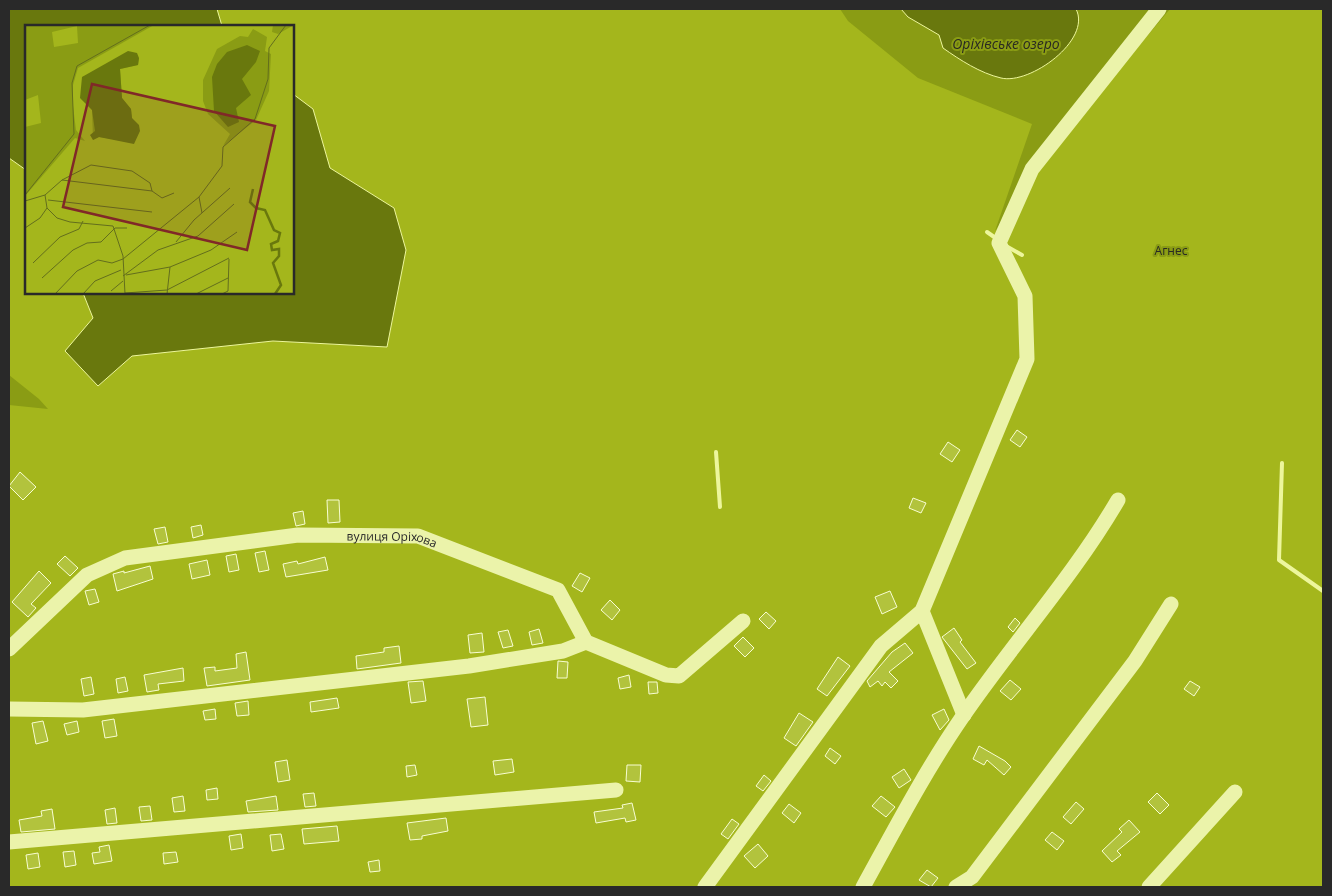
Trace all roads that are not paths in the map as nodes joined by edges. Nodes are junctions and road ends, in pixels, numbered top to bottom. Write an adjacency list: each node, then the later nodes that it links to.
1 (1159, 9): 4 (lane)
2 (1118, 500): 9 (lane)
3 (1171, 604): 15 (lane)
4 (922, 611): 9 (lane); 13 (lane)
5 (743, 621): 6 (lane)
6 (586, 642): 7 (lane, вулиця Оріхова); 8 (lane)
7 (9, 649)
8 (9, 709)
9 (964, 715): 14 (lane)
10 (616, 790): 12 (lane)
11 (1235, 792): 16 (lane)
12 (9, 842)
13 (705, 887)
14 (863, 887)
15 (956, 887)
16 (1149, 887)

